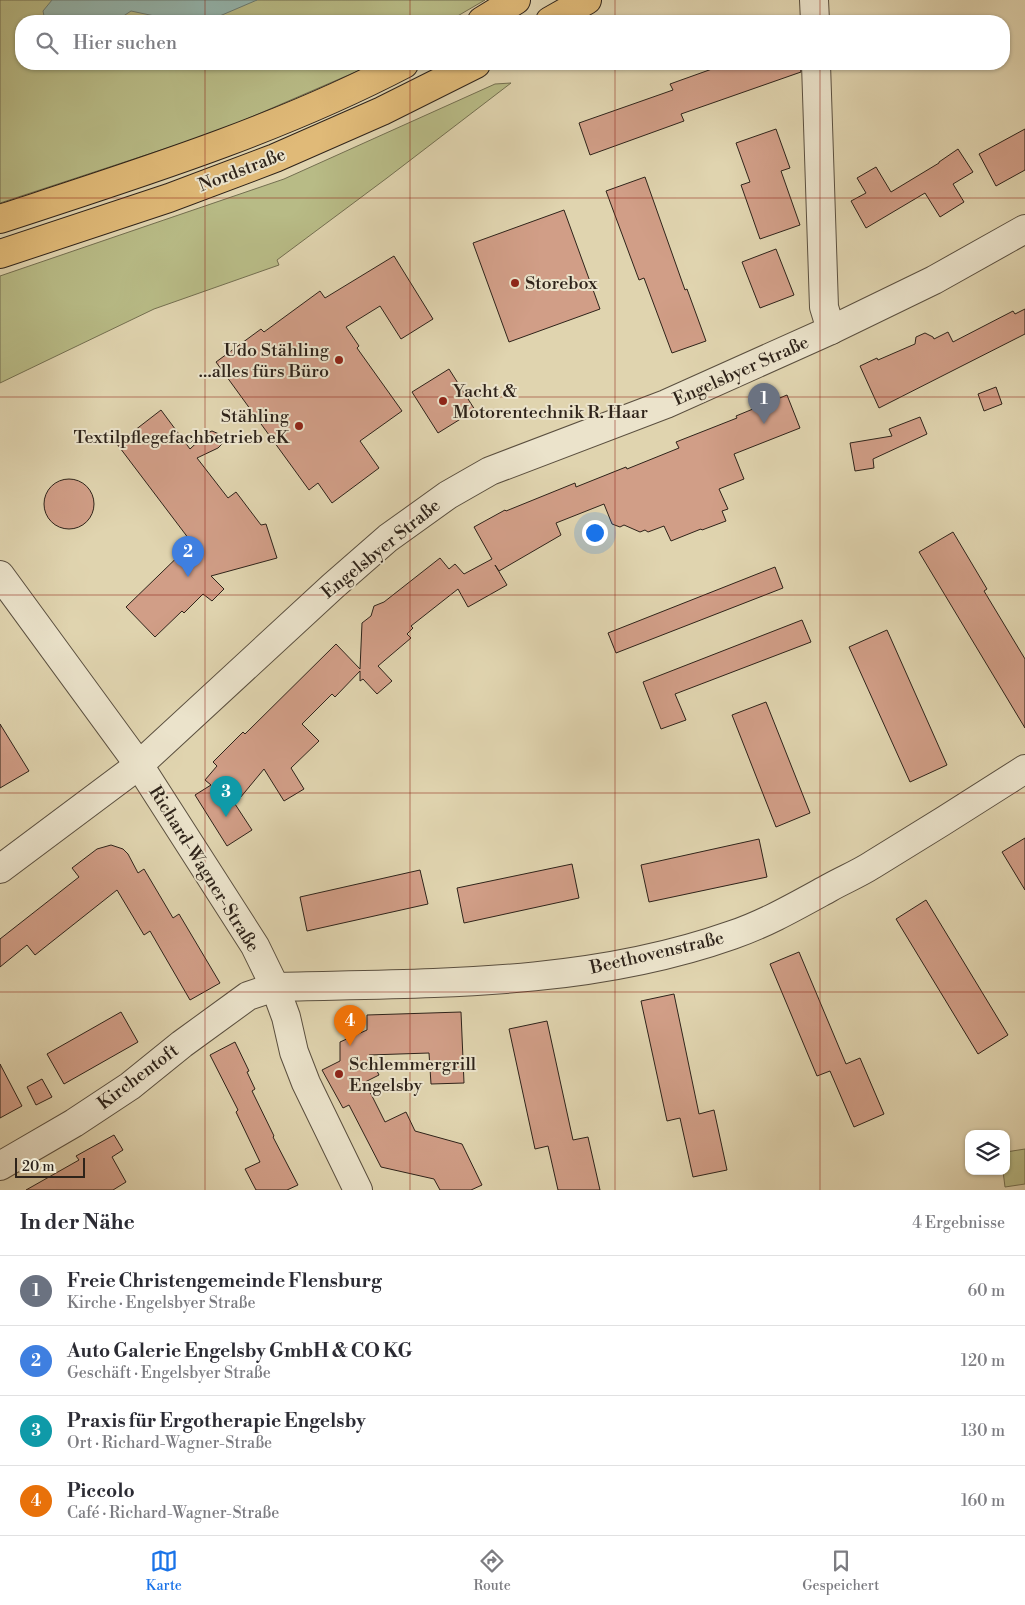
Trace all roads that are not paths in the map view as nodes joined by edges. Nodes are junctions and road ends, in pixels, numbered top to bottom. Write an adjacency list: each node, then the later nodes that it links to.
1 (516, 0): 4 (main road)
2 (587, 0): 5 (main road)
3 (814, 0): 6 (street)
4 (492, 15)
5 (561, 15)
6 (814, 15)
7 (392, 70): 10 (main road, Nordstraße)
8 (464, 70): 12 (main road, Nordstraße)
9 (816, 70): 13 (street, Engelsbyer Straße)
10 (0, 219)
11 (1025, 229): 13 (street, Engelsbyer Straße)
12 (0, 254)
13 (831, 330): 15 (street, Engelsbyer Straße)
14 (0, 575): 15 (street, Richard-Wagner-Straße)
15 (139, 765): 17 (street, Engelsbyer Straße); 18 (street, Richard-Wagner-Straße)
16 (1025, 769): 18 (street, Beethovenstraße)
17 (0, 869)
18 (274, 987): 19 (street, Kirchentoft); 20 (street, Richard-Wagner-Straße)
19 (0, 1166)
20 (358, 1190)

